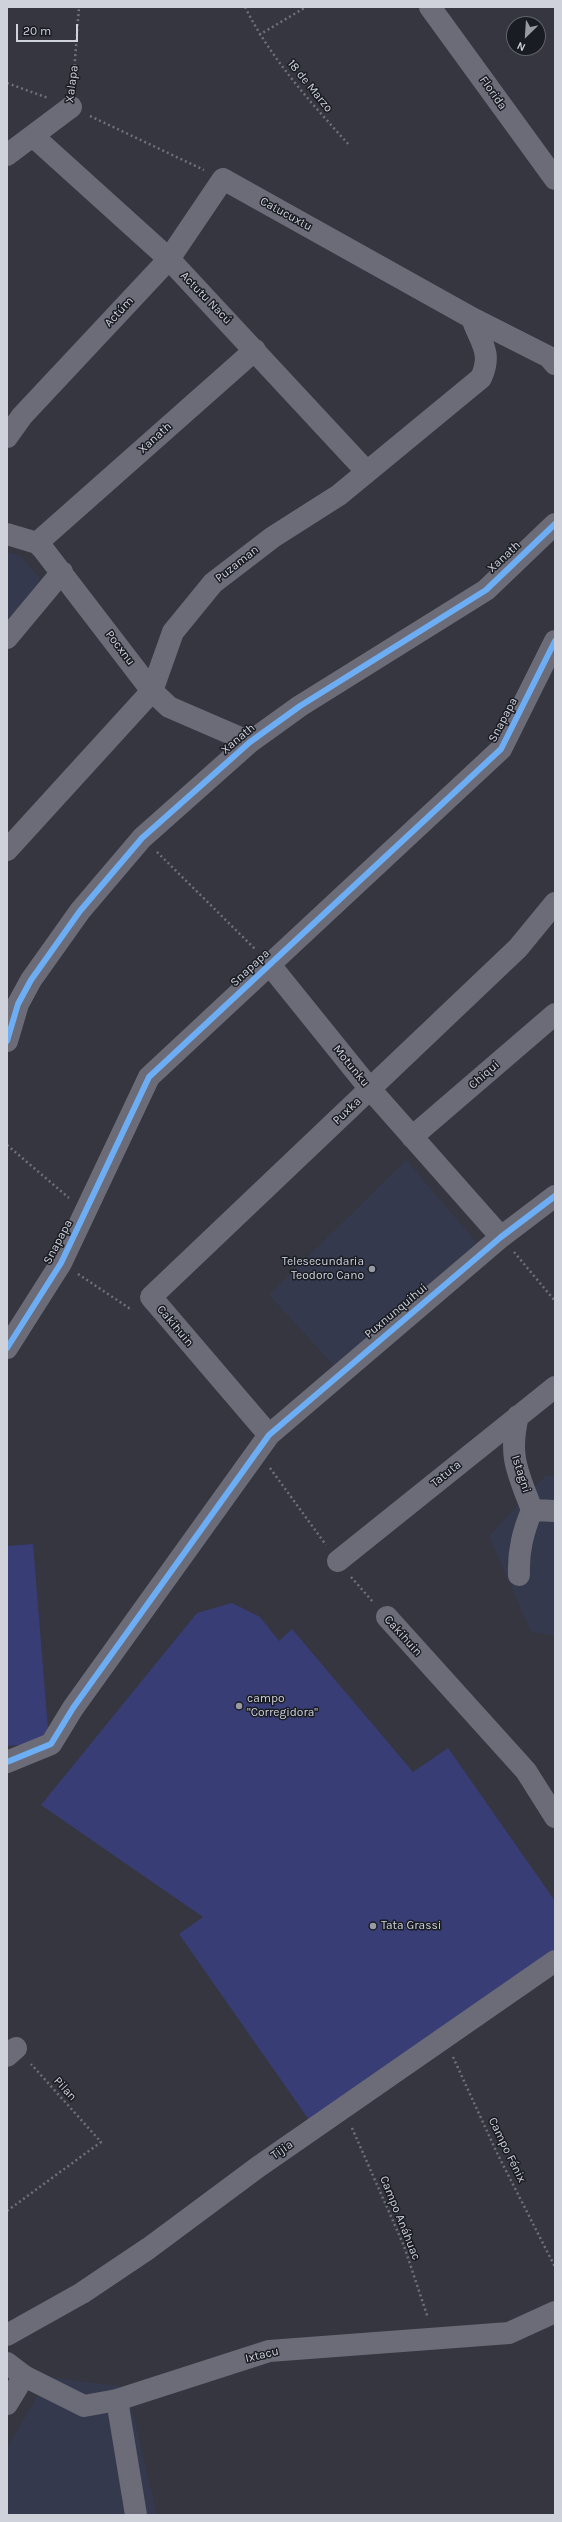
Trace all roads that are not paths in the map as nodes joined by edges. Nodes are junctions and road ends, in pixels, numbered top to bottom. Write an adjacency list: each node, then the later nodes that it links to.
1 (430, 7): 6 (street, Florida)
2 (71, 107): 3 (street, Xalapa)
3 (34, 137): 4 (street, Xalapa); 7 (street, Actutu Nacú)
4 (7, 154)
5 (222, 179): 7 (street, Actúm); 8 (street, Catucuxtu)
6 (555, 179)
7 (169, 259): 9 (street, Actutu Nacú); 11 (street, Actúm)
8 (472, 318): 10 (street, Catucuxtu); 12 (street, Puzaman)
9 (255, 350): 12 (street, Actutu Nacú); 15 (street, Xanath)
10 (553, 358)
11 (7, 436)
12 (367, 472): 19 (street, Puzaman)
13 (555, 524): 20 (street, Xanath)
14 (7, 534): 15 (street)
15 (37, 543): 16 (street, Pocxnu)
16 (62, 572): 17 (street); 19 (street, Pocxnu)
17 (7, 638)
18 (555, 641): 23 (street, Snapapa)
19 (152, 691): 20 (street, Pocxnu); 21 (street, Puzaman)
20 (250, 742): 24 (street, Xanath)
21 (7, 850)
22 (555, 903): 27 (street, Puxka)
23 (270, 965): 27 (street, Motunku); 32 (street, Snapapa)
24 (13, 1000): 26 (street, Xanath)
25 (555, 1014): 28 (street, Chiqui)
26 (7, 1041)
27 (370, 1090): 28 (street, Motunku); 31 (street, Puxka)
28 (412, 1137): 30 (street, Motunku)
29 (555, 1196): 30 (street, Puxnunquihui)
30 (501, 1237): 35 (street, Puxnunquihui)
31 (151, 1297): 35 (street, Cakihuin)
32 (7, 1348)
33 (555, 1387): 34 (street, Tatuta)
34 (518, 1416): 36 (street, Istagni); 38 (street, Tatuta)
35 (263, 1443): 41 (street, Puxnunquihui)
36 (532, 1510): 37 (street); 39 (street)
37 (555, 1511)
38 (338, 1561)
39 (519, 1575)
40 (386, 1617): 42 (street, Cakihuin)
41 (9, 1761)
42 (555, 1817)
43 (555, 1961): 45 (street, Tijia)
44 (555, 2312): 48 (street, Ixtacu)
45 (7, 2335)
46 (7, 2363): 47 (street, Ixtacu)
47 (24, 2376): 48 (street, Ixtacu); 49 (street)
48 (117, 2400): 50 (street)
49 (7, 2404)
50 (136, 2515)

